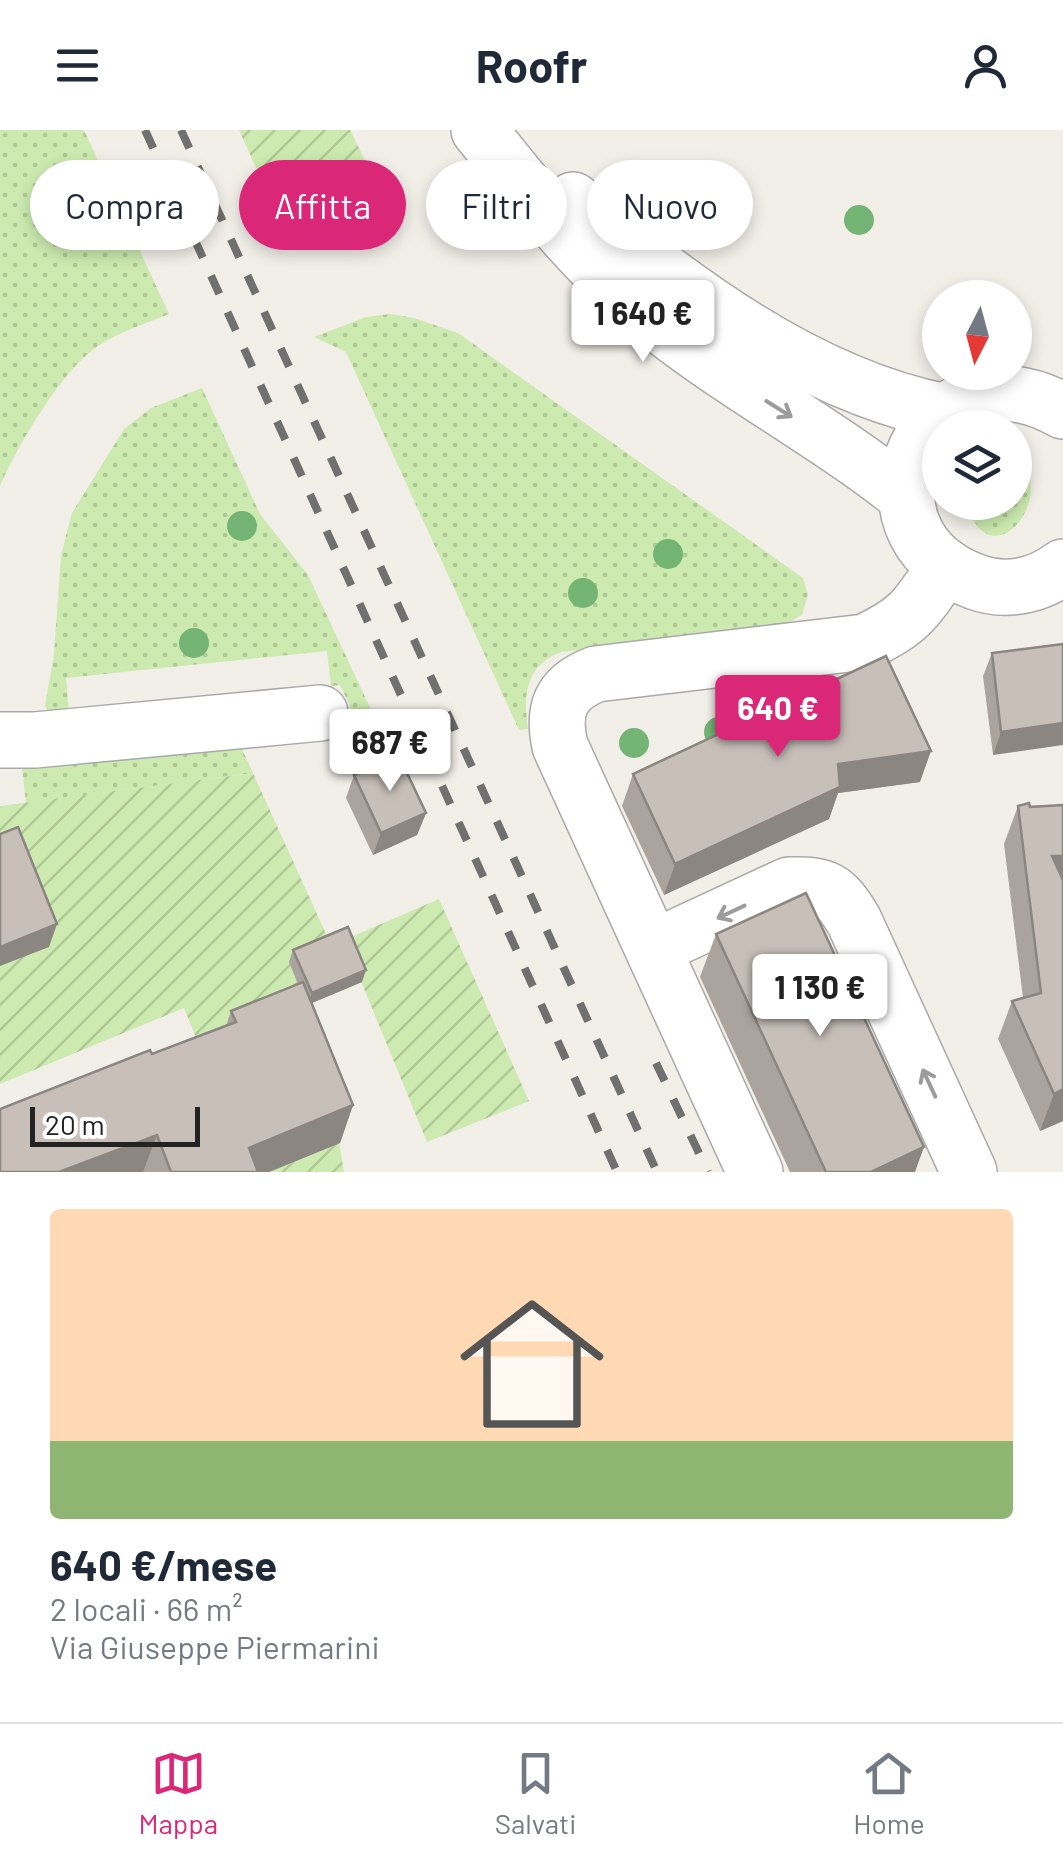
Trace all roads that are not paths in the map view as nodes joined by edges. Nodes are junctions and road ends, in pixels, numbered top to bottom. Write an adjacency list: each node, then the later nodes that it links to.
1 (479, 130): 7 (street, one-way to 7)
2 (498, 130): 3 (street)
3 (935, 410)
4 (949, 410): 5 (street)
5 (1063, 412)
6 (922, 435): 7 (street)
7 (906, 496): 8 (street)
8 (945, 566): 9 (street); 12 (street)
9 (1059, 573)
10 (320, 713): 11 (street)
11 (0, 740)
12 (652, 948): 13 (street); 14 (street, one-way to 12)
13 (755, 1172)
14 (969, 1172)

